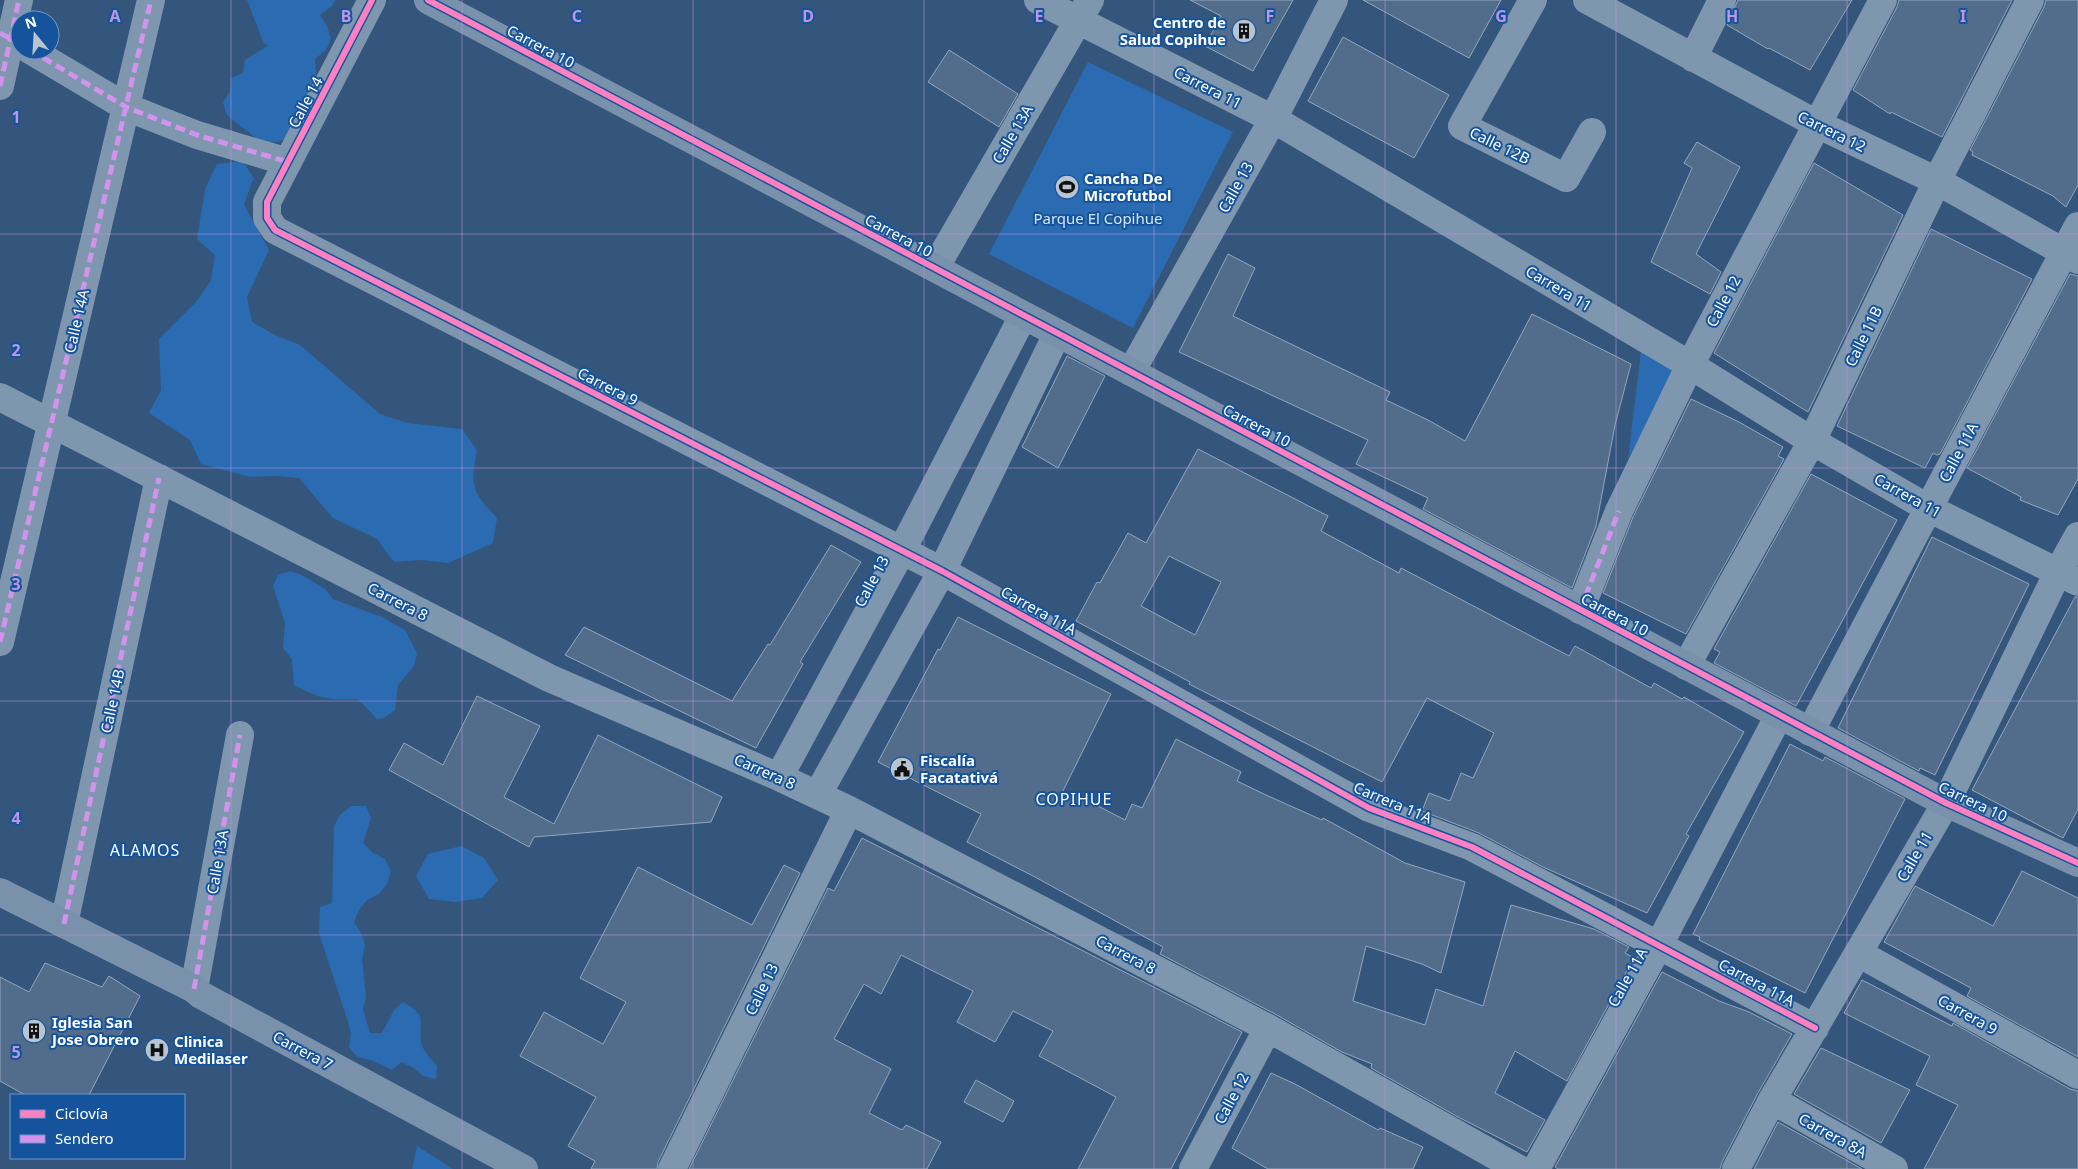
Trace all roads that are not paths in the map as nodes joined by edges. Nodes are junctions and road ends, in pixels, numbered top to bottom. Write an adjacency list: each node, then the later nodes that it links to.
1 (152, 0): 16 (street, Calle 14A)
2 (372, 0): 20 (street, Calle 14)
3 (428, 0): 25 (street, Carrera 10)
4 (1038, 0): 11 (street, Carrera 11)
5 (1334, 0): 17 (street, Calle 13)
6 (1533, 0): 19 (street, Calle 12B)
7 (1587, 0): 13 (street, Carrera 12)
8 (1722, 0): 13 (street)
9 (1883, 0): 18 (street, Calle 12)
10 (2030, 0): 21 (street, Calle 11B)
11 (1084, 10): 17 (street, Carrera 11); 25 (street, Calle 13A)
12 (10, 57): 15 (street)
13 (1694, 58): 18 (street, Carrera 12)
14 (46, 60): 16 (street)
15 (0, 86)
16 (126, 107): 20 (street); 31 (street, Calle 14A)
17 (1273, 119): 28 (street, Carrera 11); 29 (street, Calle 13)
18 (1817, 124): 21 (street, Carrera 12); 28 (street, Calle 12)
19 (1592, 132)
20 (288, 162): 22 (street, Calle 14)
21 (1937, 181): 24 (street, Carrera 12); 32 (street, Calle 11B)
22 (266, 218): 36 (street, Carrera 9)
23 (2078, 226): 24 (street, Calle 11A)
24 (2071, 256): 34 (street, Calle 11A)
25 (934, 268): 26 (street, Carrera 10)
26 (1023, 316): 27 (street, Carrera 10); 36 (street, Calle 13)
27 (1057, 334): 29 (street, Carrera 10); 37 (street)
28 (1690, 365): 32 (street, Carrera 11); 39 (street, Calle 12)
29 (1131, 372): 39 (street, Carrera 10)
30 (0, 397): 31 (street, Carrera 8)
31 (51, 423): 33 (street, Carrera 8); 40 (street, Calle 14A)
32 (1812, 441): 34 (street, Carrera 11); 41 (street, Calle 11B)
33 (159, 478): 45 (street, Carrera 8); 51 (street, Calle 14B)
34 (1928, 508): 38 (street, Carrera 11); 43 (street, Calle 11A)
35 (2078, 536): 38 (street, Calle 11)
36 (902, 550): 37 (street, Carrera 9); 45 (street, Calle 13)
37 (942, 571): 46 (street); 52 (street, Carrera 11A)
38 (2068, 577): 47 (street, Calle 11)
39 (1580, 610): 41 (street, Carrera 10)
40 (0, 642)
41 (1686, 666): 42 (street, Carrera 10)
42 (1779, 715): 43 (street, Carrera 10); 52 (street, Calle 11A)
43 (1810, 732): 47 (street, Carrera 10)
44 (240, 735): 54 (street, Calle 13A)
45 (779, 777): 46 (street, Carrera 8)
46 (818, 794): 48 (street, Carrera 8)
47 (1946, 803): 49 (street, Carrera 10); 53 (street, Calle 11)
48 (849, 810): 55 (street, Carrera 8); 60 (street, Calle 13)
49 (2078, 863)
50 (0, 892): 51 (street, Carrera 7)
51 (64, 924): 54 (street, Carrera 7)
52 (1658, 945): 56 (street, Carrera 11A); 63 (street, Calle 11A)
53 (1858, 953): 56 (street, Calle 11); 57 (street, Carrera 9)
54 (194, 989): 59 (street, Carrera 7)
55 (1268, 1028): 61 (street, Calle 12); 62 (street, Carrera 8)
56 (1815, 1028): 58 (street, Calle 11)
57 (2078, 1075)
58 (1772, 1100): 64 (street, Calle 11); 65 (street, Carrera 8A)
59 (524, 1169)
60 (672, 1169)
61 (1194, 1169)
62 (1519, 1169)
63 (1536, 1169)
64 (1736, 1169)
65 (1894, 1169)

